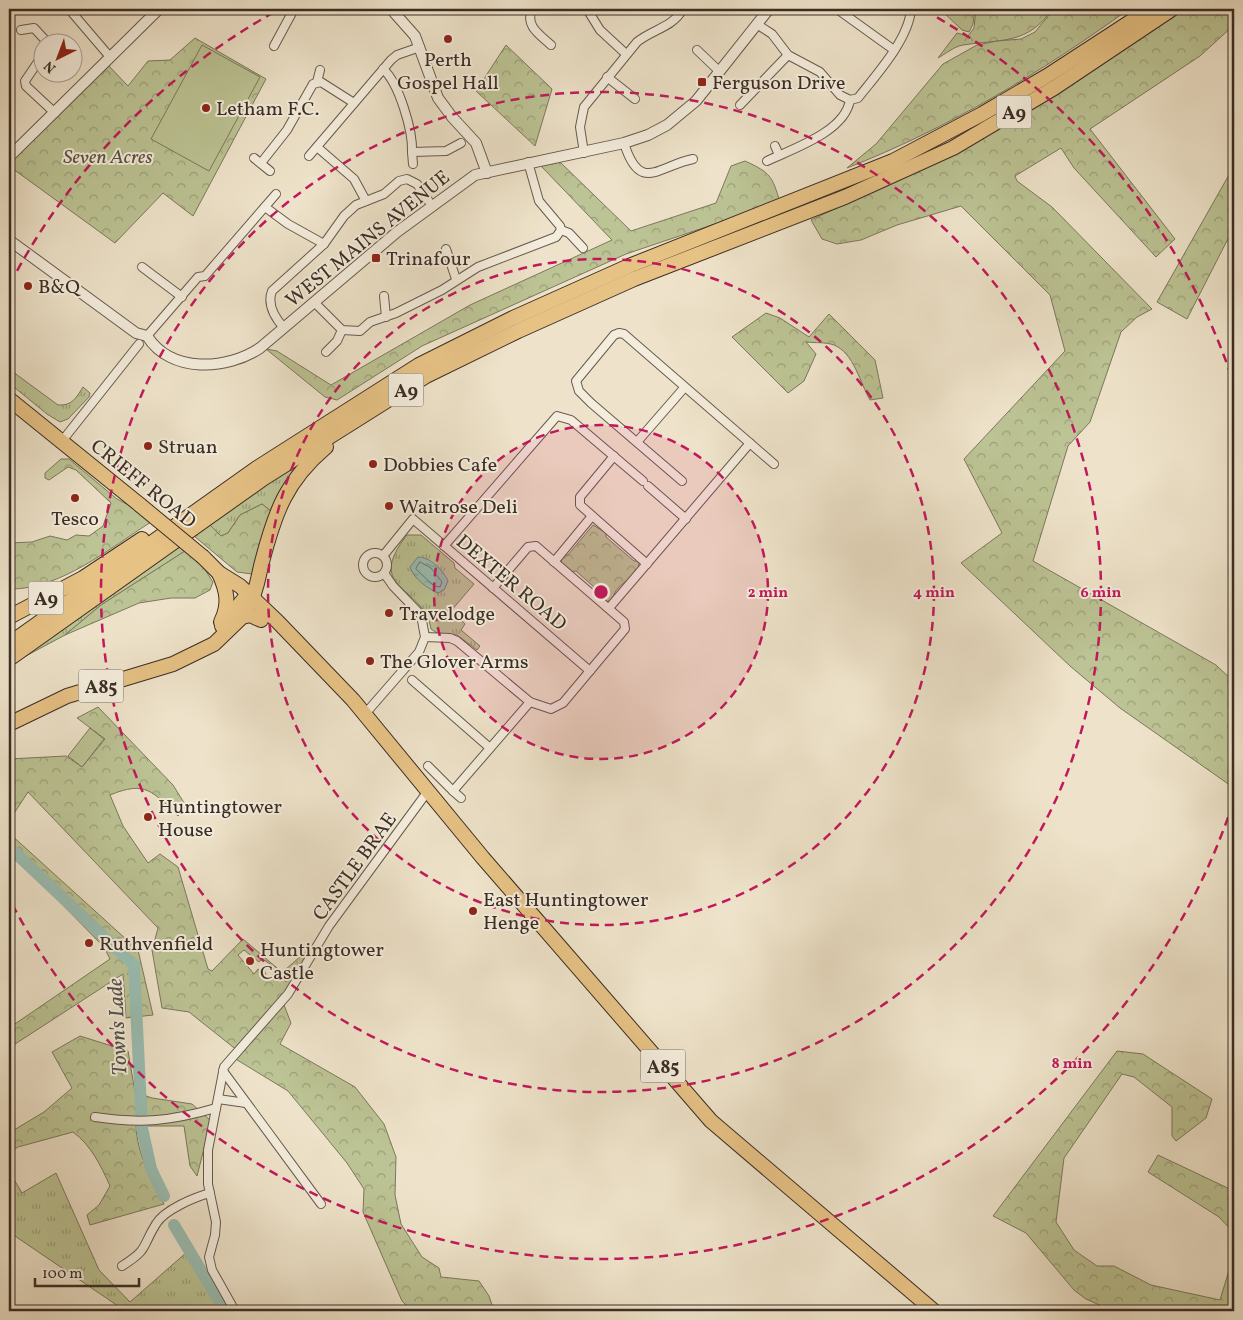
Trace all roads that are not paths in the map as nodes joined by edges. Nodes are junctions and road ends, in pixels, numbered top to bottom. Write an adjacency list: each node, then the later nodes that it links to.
1 (69, 9): 23 (street)
2 (159, 9): 23 (street)
3 (294, 9): 17 (street)
4 (391, 9): 18 (street)
5 (532, 9): 16 (street)
6 (587, 9): 21 (street)
7 (683, 9): 21 (street)
8 (769, 9): 13 (street, WEST MAINS AVENUE)
9 (837, 9): 20 (street)
10 (911, 9): 20 (street)
11 (1150, 9): 78 (highway, A9)
12 (1172, 9): 72 (highway, A9)
13 (758, 25): 22 (street); 27 (street, WEST MAINS AVENUE)
14 (21, 30): 15 (street)
15 (38, 32)
16 (551, 45)
17 (274, 46)
18 (420, 47): 24 (street); 49 (street)
19 (697, 50): 27 (street)
20 (894, 50): 31 (street)
21 (626, 54): 28 (street)
22 (788, 54): 31 (street); 33 (street)
23 (110, 57): 34 (street)
24 (383, 69): 32 (street); 39 (street)
25 (32, 70): 34 (street)
26 (320, 70): 29 (street)
27 (720, 72): 36 (street, WEST MAINS AVENUE)
28 (607, 77): 30 (street); 40 (street)
29 (317, 82): 32 (street); 48 (street)
30 (635, 99)
31 (850, 100): 41 (street)
32 (354, 103): 38 (street)
33 (740, 105)
34 (55, 113): 43 (street)
35 (461, 143): 39 (street)
36 (624, 143): 40 (street, WEST MAINS AVENUE); 44 (street)
37 (775, 146): 41 (street)
38 (317, 147): 42 (street); 51 (street)
39 (412, 152): 47 (street)
40 (584, 152): 46 (street, WEST MAINS AVENUE)
41 (779, 155): 45 (street)
42 (309, 156)
43 (9, 157)
44 (693, 159)
45 (767, 161)
46 (528, 162): 49 (street, WEST MAINS AVENUE); 54 (street)
47 (412, 164)
48 (270, 171)
49 (487, 172): 52 (street, WEST MAINS AVENUE)
50 (276, 194): 53 (street)
51 (366, 200): 52 (street); 56 (street)
52 (432, 206): 63 (street, WEST MAINS AVENUE)
53 (264, 207): 56 (street); 62 (street)
54 (561, 230): 57 (street); 60 (street)
55 (9, 240): 67 (street, WEST MAINS AVENUE)
56 (324, 244): 65 (street)
57 (584, 248)
58 (446, 249): 60 (street)
59 (142, 267): 62 (street)
60 (456, 279): 64 (street)
61 (384, 296): 64 (street)
62 (182, 297): 67 (street)
63 (314, 302): 65 (street, WEST MAINS AVENUE); 66 (street)
64 (386, 317): 66 (street)
65 (284, 328): 67 (street, WEST MAINS AVENUE)
66 (342, 330): 69 (street)
67 (147, 336)
68 (138, 344): 73 (street)
69 (326, 352)
70 (684, 388): 74 (street); 74 (street); 75 (street)
71 (9, 399): 73 (highway, CRIEFF ROAD / A85)
72 (361, 417): 89 (highway, A9); 97 (highway, A9)
73 (62, 441): 86 (highway, CRIEFF ROAD / A85, bridge)
74 (637, 442): 79 (street)
75 (750, 443): 77 (street); 81 (street)
76 (614, 456): 80 (street); 81 (street); 82 (street)
77 (774, 464)
78 (258, 468): 91 (highway, A9); 94 (highway, A9)
79 (682, 482)
80 (592, 516): 84 (street); 85 (street)
81 (686, 519): 85 (street)
82 (444, 546): 83 (street, DEXTER ROAD); 88 (street, DEXTER ROAD)
83 (383, 556): 87 (street); 87 (street)
84 (554, 562): 88 (street); 90 (street)
85 (647, 564): 90 (street)
86 (219, 573): 89 (highway, CRIEFF ROAD / A85); 92 (highway, A85)
87 (384, 573): 93 (street)
88 (493, 588): 98 (street, DEXTER ROAD)
89 (246, 604): 92 (highway, A85); 95 (highway); 96 (highway, A85); 96 (highway, A85)
90 (609, 608): 98 (street)
91 (9, 617)
92 (214, 636): 95 (highway, A85)
93 (426, 637): 100 (street); 101 (street)
94 (9, 644)
95 (194, 652): 102 (highway, A85)
96 (310, 657): 101 (highway, A85)
97 (9, 659)
98 (590, 670): 100 (street)
99 (412, 680): 103 (street)
100 (530, 702): 103 (street)
101 (364, 714): 105 (highway, A85)
102 (9, 724)
103 (490, 748): 106 (street)
104 (428, 766): 106 (street)
105 (428, 791): 108 (street, CASTLE BRAE); 116 (highway, A85)
106 (453, 791): 107 (street)
107 (461, 798)
108 (223, 1072): 109 (street); 110 (street, CASTLE BRAE)
109 (246, 1103): 110 (street); 113 (street)
110 (217, 1104): 111 (street); 112 (street, CASTLE BRAE)
111 (95, 1117)
112 (210, 1193): 114 (street); 115 (street, CASTLE BRAE)
113 (322, 1204)
114 (122, 1266)
115 (235, 1311)
116 (934, 1311)

